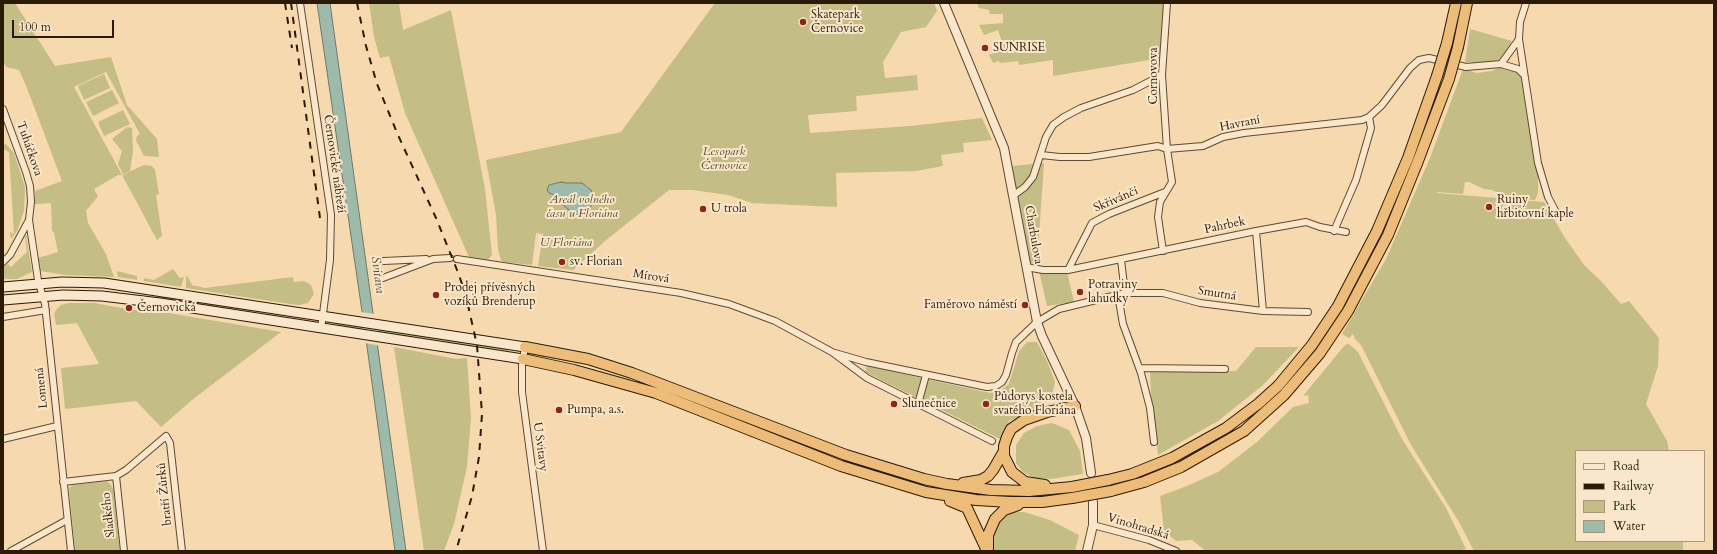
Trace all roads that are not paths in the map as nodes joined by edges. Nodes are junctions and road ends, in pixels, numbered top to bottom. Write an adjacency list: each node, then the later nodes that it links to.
1 (300, 3): 41 (street, Černovické nábřeží)
2 (944, 3): 17 (street, Charbulova)
3 (1167, 3): 9 (street, Cornovova)
4 (1456, 3): 62 (highway, bridge)
5 (1467, 3): 65 (highway, bridge)
6 (1526, 3): 7 (street)
7 (1519, 39): 8 (street); 10 (street)
8 (1501, 64): 10 (street); 12 (street)
9 (1162, 75): 14 (street, Cornovova); 15 (street)
10 (1525, 77): 18 (street)
11 (3, 109): 13 (street, Tuháčkova)
12 (1369, 118): 14 (street, Havraní); 20 (street)
13 (6, 125): 19 (street, Tuháčkova)
14 (1168, 149): 15 (street, Havraní); 16 (street, Cornovova)
15 (1041, 154): 17 (street)
16 (1165, 192): 23 (street); 31 (street, Skřivánčí)
17 (1014, 195): 30 (street, Charbulova)
18 (1556, 214)
19 (29, 220): 29 (street, Tuháčkova); 33 (street, Tuháčkova)
20 (1334, 230): 21 (street, Pahrbek); 22 (street, Pahrbek)
21 (1256, 231): 23 (street, Pahrbek); 39 (street)
22 (1346, 232)
23 (1163, 251): 27 (street, Pahrbek)
24 (450, 258): 25 (street)
25 (433, 259): 28 (street); 32 (street)
26 (457, 259): 46 (street, Mírová)
27 (1120, 260): 31 (street, Pahrbek); 35 (street)
28 (384, 261)
29 (3, 262)
30 (1026, 267): 31 (street, Pahrbek); 43 (street, Charbulova)
31 (1068, 270)
32 (383, 278)
33 (39, 284): 34 (main road); 36 (street, Tuháčkova); 41 (main road)
34 (3, 287)
35 (1122, 294): 39 (street, Smutná); 43 (street, Smutná); 48 (street)
36 (42, 295): 37 (main road); 38 (street, Lomená); 44 (main road)
37 (3, 300)
38 (46, 310): 42 (street); 53 (street, Lomená)
39 (1263, 311): 40 (street, Smutná)
40 (1308, 312)
41 (322, 315): 44 (street, Černovické nábřeží); 45 (main road)
42 (3, 317)
43 (1037, 322): 50 (street); 52 (street, Charbulova)
44 (321, 329): 47 (main road)
45 (525, 347): 47 (street, U Svitavy); 61 (highway)
46 (832, 352): 50 (street); 51 (street)
47 (523, 359): 63 (highway); 72 (street, U Svitavy)
48 (1140, 368): 49 (street); 56 (street)
49 (1225, 369)
50 (926, 375): 51 (street)
51 (918, 404): 55 (street)
52 (1075, 406): 57 (highway); 58 (street, Charbulova)
53 (57, 426): 54 (street); 60 (street, Lomená)
54 (3, 438)
55 (992, 441)
56 (1154, 442)
57 (1004, 451): 61 (highway); 62 (highway)
58 (1091, 473)
59 (116, 476): 60 (street); 70 (street, Sladkého); 71 (street, bratří Žůrků)
60 (63, 482): 66 (street, Lomená)
61 (947, 484): 62 (highway)
62 (1072, 487)
63 (926, 492): 65 (highway); 73 (highway)
64 (1093, 502): 67 (street)
65 (1027, 503): 73 (highway)
66 (67, 520): 68 (street); 69 (street, Lomená)
67 (1093, 525): 74 (street); 75 (street, Vinohradská)
68 (11, 551)
69 (71, 551)
70 (124, 551)
71 (182, 551)
72 (543, 551)
73 (988, 551)
74 (1087, 551)
75 (1176, 551)

